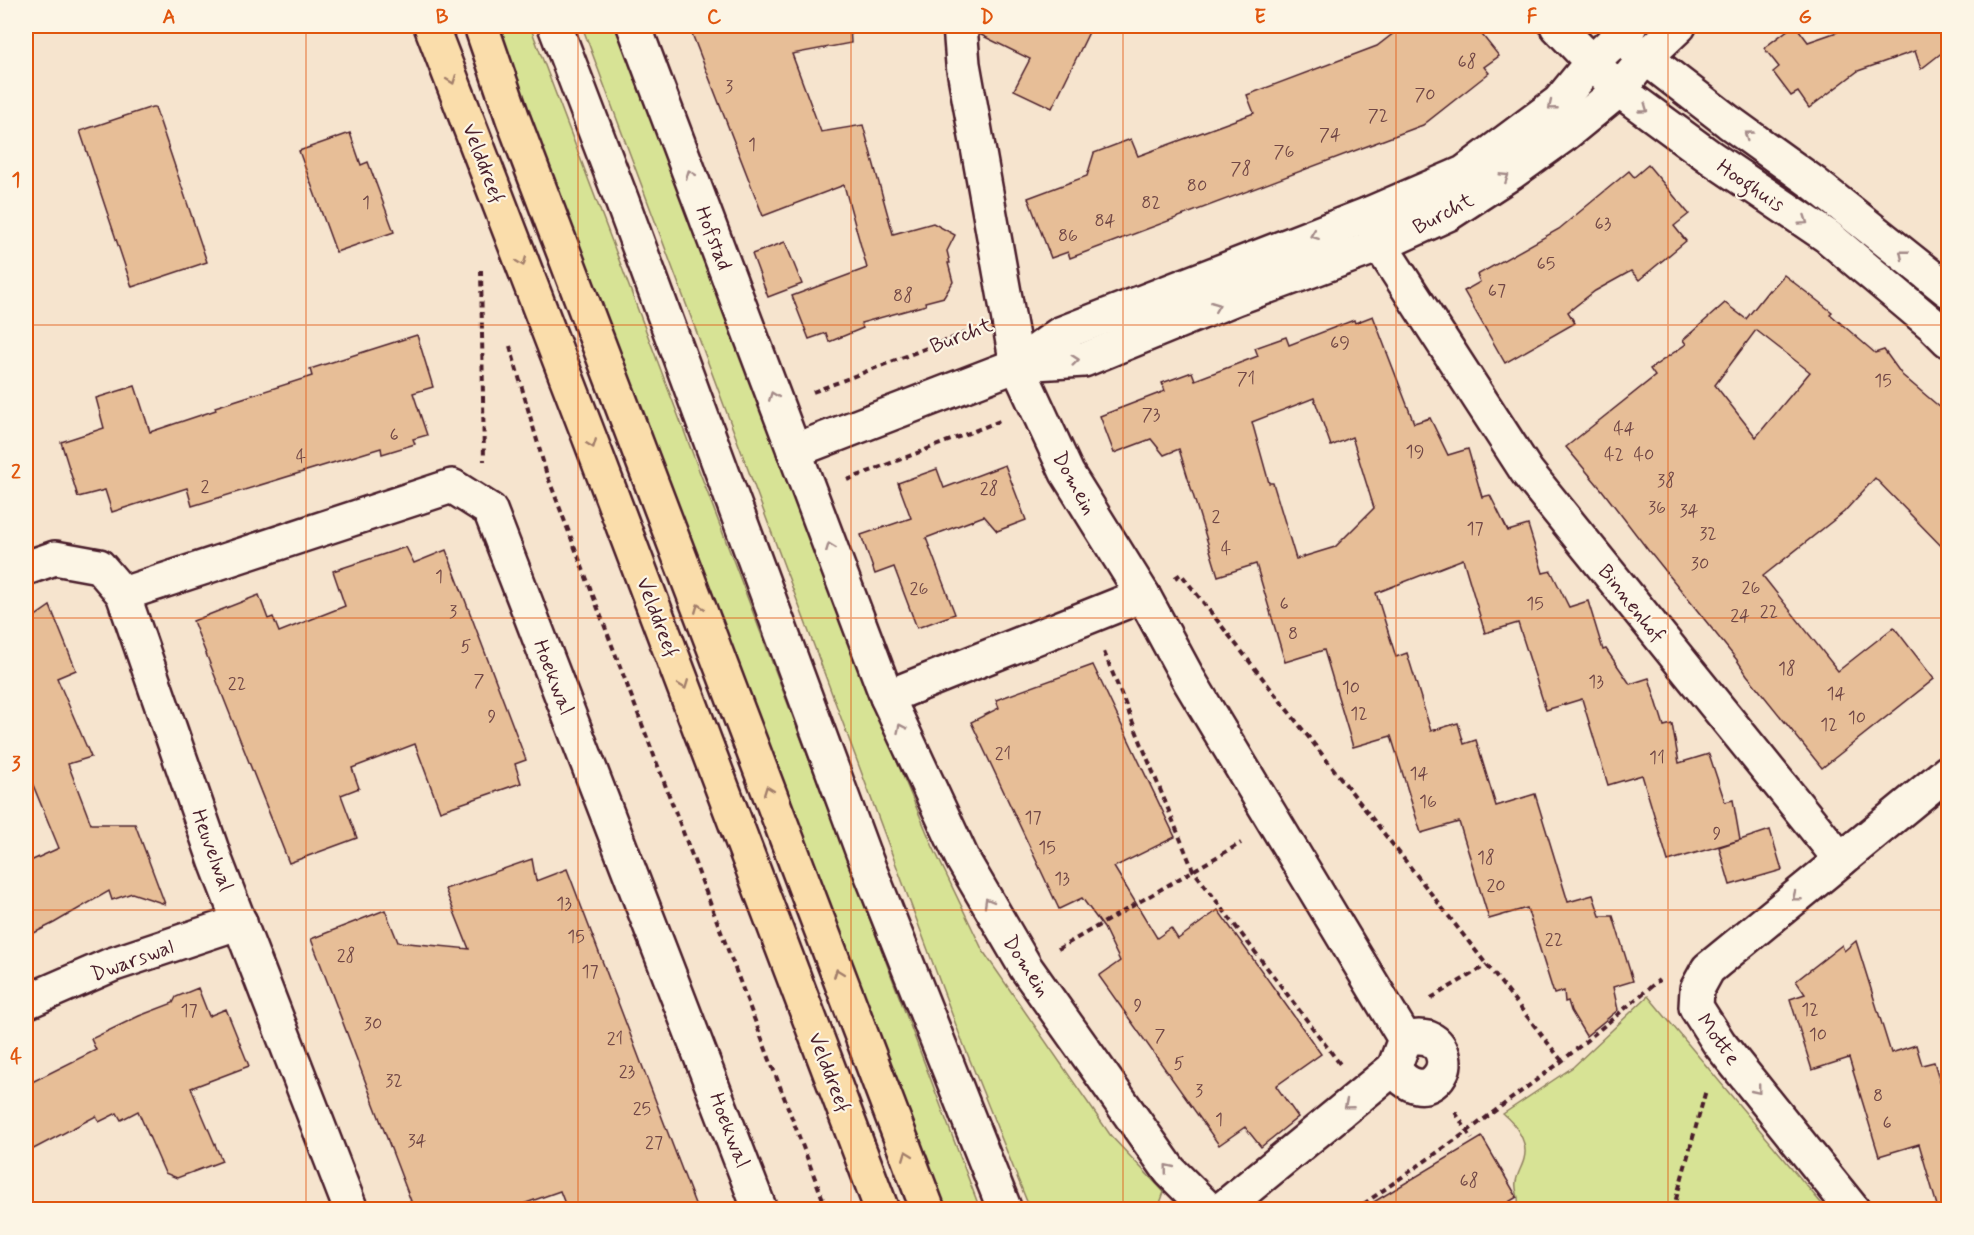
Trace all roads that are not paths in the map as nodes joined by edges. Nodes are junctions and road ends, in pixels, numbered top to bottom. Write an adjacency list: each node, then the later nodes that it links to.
1 (431, 26): 28 (main road, Velddreef, one-way to 28)
2 (481, 26): 29 (main road, Velddreef, one-way to 2)
3 (555, 26): 30 (street)
4 (634, 26): 17 (street, Hofstad, one-way to 4)
5 (960, 26): 16 (street)
6 (1557, 26): 10 (street, Hooghuis)
7 (1679, 26): 9 (street, Burcht)
8 (1619, 29): 9 (street, Hooghuis); 10 (street, Burcht)
9 (1645, 58): 11 (street, Burcht); 14 (street, Hooghuis, one-way to 9)
10 (1591, 63): 11 (street, Hooghuis); 12 (street, Burcht, one-way to 12)
11 (1619, 90): 13 (street, Burcht, one-way to 11); 15 (street, Hooghuis, one-way to 15)
12 (1369, 214): 13 (street, Binnenhof); 16 (street, Burcht, one-way to 16)
13 (1380, 245): 16 (street, Burcht, one-way to 13); 23 (street, Binnenhof)
14 (1948, 290)
15 (1948, 340)
16 (1017, 365): 17 (street, Burcht); 20 (street, Domein)
17 (794, 451): 21 (street, Domein, one-way to 17)
18 (26, 568): 19 (street, Heuvelwal)
19 (123, 594): 24 (street, Heuvelwal); 27 (street, Hoekwal)
20 (1143, 596): 21 (street); 32 (street, Domein, one-way to 32)
21 (887, 697): 31 (street, Domein, one-way to 21)
22 (1948, 772): 23 (street)
23 (1841, 860): 33 (street, Motte, one-way to 33)
24 (240, 922): 25 (street, Dwarswal); 26 (street, Heuvelwal)
25 (26, 1002)
26 (351, 1209)
27 (760, 1209)
28 (882, 1209)
29 (928, 1209)
30 (1005, 1209)
31 (1209, 1209)
32 (1221, 1209)
33 (1853, 1209)

